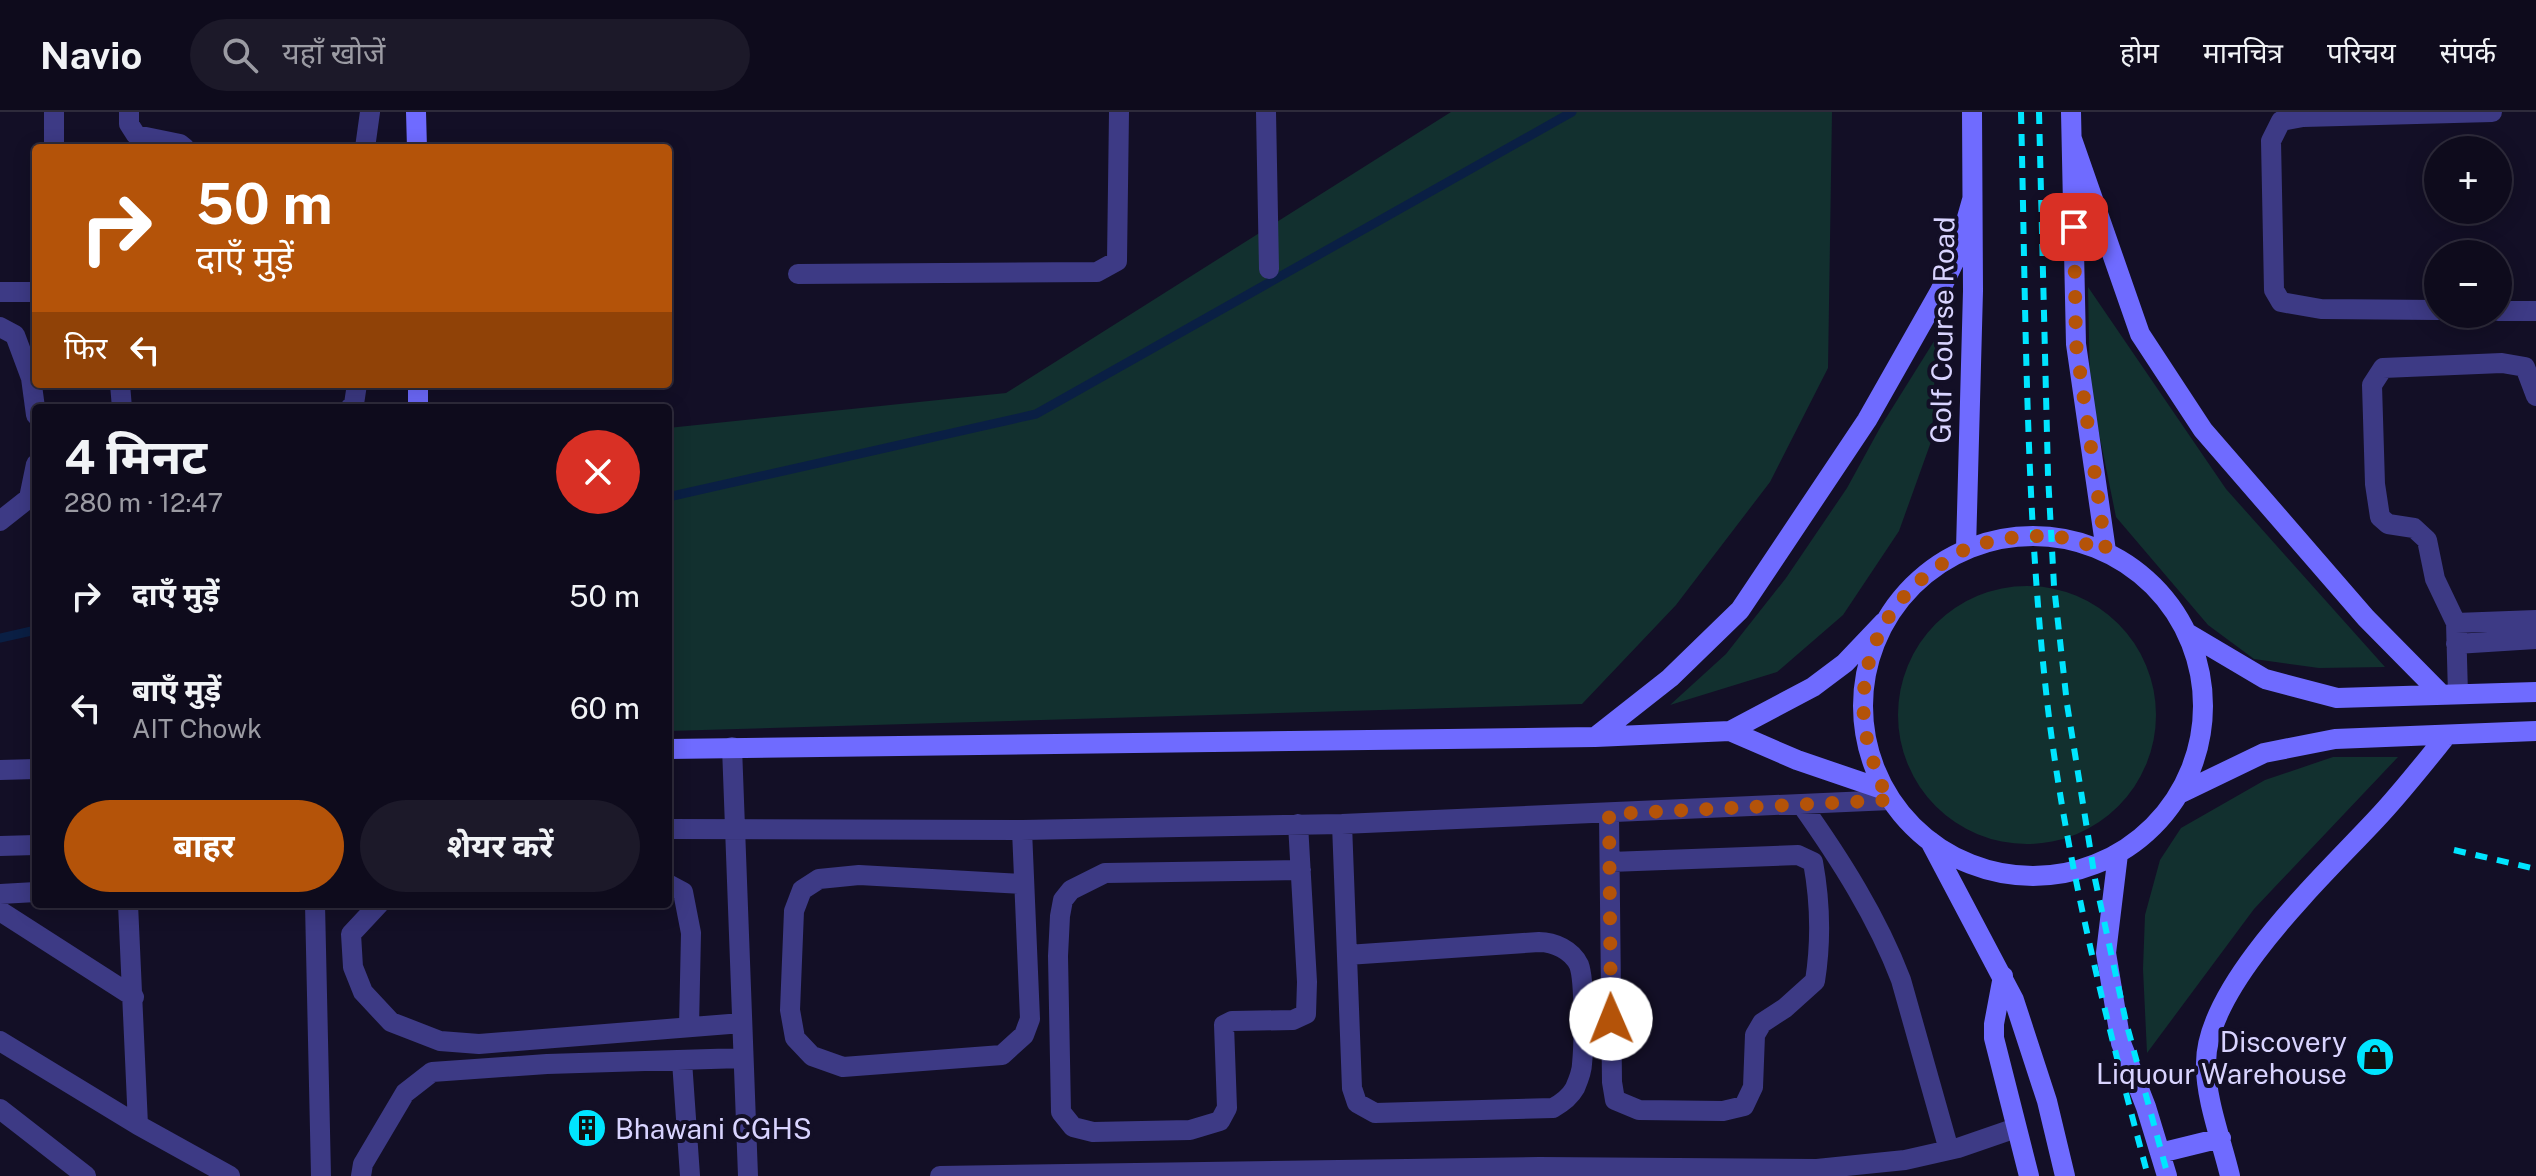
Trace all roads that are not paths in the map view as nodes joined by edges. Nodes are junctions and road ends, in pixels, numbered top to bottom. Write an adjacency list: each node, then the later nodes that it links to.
1 (54, 112): 11 (street)
2 (129, 112): 12 (street)
3 (370, 112): 13 (street)
4 (416, 112): 14 (main road)
5 (1119, 112): 17 (street)
6 (1266, 112): 16 (street)
7 (1972, 112): 15 (main road, Golf Course Road)
8 (2071, 112): 10 (main road)
9 (2492, 112): 20 (street)
10 (2072, 139): 29 (main road); 37 (main road)
11 (54, 144)
12 (180, 144)
13 (366, 144)
14 (417, 144)
15 (1972, 200): 28 (main road, Golf Course Road); 41 (main road)
16 (1269, 269)
17 (798, 274)
18 (0, 292): 19 (street)
19 (32, 292)
20 (2424, 310)
21 (2512, 311): 22 (street)
22 (2536, 311)
23 (0, 327): 24 (street)
24 (32, 385)
25 (2536, 396): 32 (street)
26 (32, 483): 27 (street)
27 (0, 521)
28 (1966, 549): 29 (main road); 31 (main road)
29 (2106, 551): 33 (main road)
30 (2536, 620): 32 (street)
31 (1884, 622): 38 (main road); 47 (main road)
32 (2456, 623): 35 (street)
33 (2189, 634): 37 (main road); 46 (main road)
34 (2536, 639): 35 (street)
35 (2456, 644): 37 (street)
36 (2536, 692): 37 (main road)
37 (2450, 694)
38 (1730, 731): 41 (main road); 47 (main road)
39 (2536, 731): 40 (main road)
40 (2447, 735): 46 (main road); 80 (main road)
41 (1595, 737): 42 (main road)
42 (732, 747): 43 (main road); 52 (street)
43 (672, 749)
44 (32, 769): 45 (street)
45 (0, 770)
46 (2181, 793): 58 (main road)
47 (1886, 794): 48 (street); 55 (main road)
48 (1801, 804): 49 (street); 81 (street)
49 (1609, 814): 51 (street); 59 (street)
50 (1298, 824): 51 (street); 54 (street); 60 (street)
51 (1342, 824): 69 (street)
52 (734, 828): 53 (street); 54 (street); 72 (street)
53 (672, 829)
54 (1022, 830): 61 (street)
55 (1930, 841): 58 (main road); 70 (main road)
56 (32, 845): 57 (street)
57 (0, 846)
58 (2118, 854): 82 (main road)
59 (1610, 862): 59 (street)
60 (1301, 870): 60 (street)
61 (1024, 884): 61 (street)
62 (672, 886): 73 (street)
63 (32, 892): 64 (street)
64 (0, 894)
65 (128, 908): 71 (street)
66 (315, 908): 88 (street)
67 (375, 908): 73 (street)
68 (0, 911): 71 (street)
69 (1347, 955): 69 (street)
70 (2003, 976): 79 (main road); 94 (main road)
71 (134, 997): 78 (street)
72 (742, 1023): 73 (street); 75 (street)
73 (689, 1027)
74 (0, 1041): 78 (street)
75 (743, 1058): 76 (street); 91 (street)
76 (682, 1061): 89 (street); 90 (street)
77 (0, 1109): 86 (street)
78 (138, 1125): 87 (street)
79 (2016, 1128): 81 (street); 93 (main road)
80 (2221, 1138): 82 (main road); 96 (main road)
81 (1949, 1150): 83 (street)
82 (2160, 1153): 95 (main road)
83 (1539, 1172): 84 (street)
84 (1408, 1173): 85 (street)
85 (1233, 1174): 92 (street)
86 (86, 1176)
87 (230, 1176)
88 (321, 1176)
89 (361, 1176)
90 (690, 1176)
91 (748, 1176)
92 (940, 1176)
93 (2029, 1176)
94 (2065, 1176)
95 (2167, 1176)
96 (2230, 1176)

